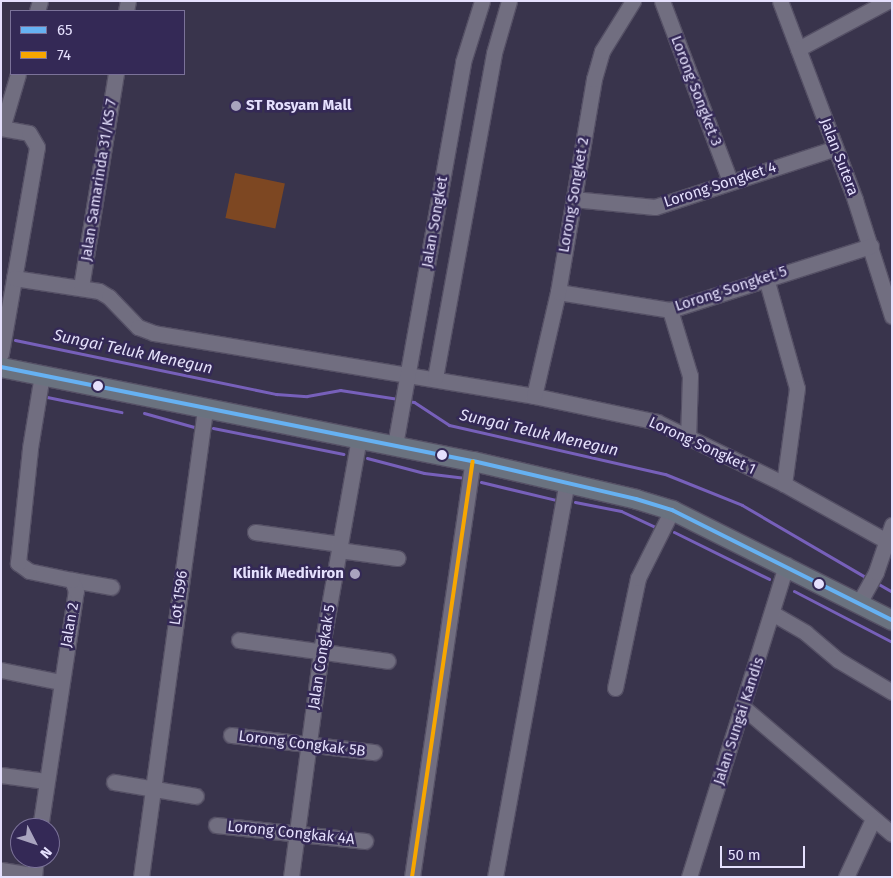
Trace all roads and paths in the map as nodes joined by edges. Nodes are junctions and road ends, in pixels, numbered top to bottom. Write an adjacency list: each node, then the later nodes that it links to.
1 (482, 1): 25 (street, Jalan Songket)
2 (509, 1): 24 (street, Jalan Songket)
3 (633, 1): 13 (street, Lorong Songket 2)
4 (662, 1): 12 (street, Lorong Songket 3)
5 (780, 1): 7 (street, Jalan Sutera)
6 (888, 1): 7 (street)
7 (798, 48): 11 (street, Jalan Sutera)
8 (18, 75): 10 (street)
9 (116, 75): 17 (street, Jalan Samarinda 31/KS 7)
10 (2, 128): 15 (street)
11 (835, 148): 12 (street, Lorong Songket 4); 14 (street, Jalan Sutera)
12 (730, 181): 13 (street, Lorong Songket 4)
13 (574, 199): 18 (street, Lorong Songket 2)
14 (871, 246): 16 (street, Lorong Songket 5); 20 (street, Jalan Sutera)
15 (14, 278): 17 (street, Lorong Songket 1); 21 (street)
16 (766, 278): 19 (street, Lorong Songket 5); 33 (street)
17 (81, 287): 25 (street, Lorong Songket 1)
18 (558, 292): 19 (street, Lorong Songket 5); 26 (street, Lorong Songket 2)
19 (670, 310): 29 (street)
20 (892, 316)
21 (1, 354)
22 (1, 367): 23 (main road)
23 (42, 374): 27 (main road); 41 (street, Jalan 2)
24 (435, 378): 25 (street, Lorong Songket 1); 26 (street, Lorong Songket 1)
25 (406, 381): 30 (street, Jalan Songket)
26 (534, 396): 29 (street, Lorong Songket 1)
27 (205, 407): 28 (main road); 60 (street, Lot 1596)
28 (359, 438): 30 (main road); 38 (street, Jalan Congkak 5)
29 (688, 438): 33 (street, Lorong Songket 1)
30 (395, 445): 31 (main road)
31 (473, 461): 32 (main road); 72 (street)
32 (567, 482): 34 (main road); 73 (street)
33 (784, 484): 37 (street, Lorong Songket 1)
34 (672, 510): 40 (main road); 51 (street)
35 (892, 526): 37 (street)
36 (255, 532): 38 (street)
37 (890, 543): 43 (street)
38 (340, 547): 39 (street); 47 (street, Jalan Congkak 5)
39 (397, 558)
40 (786, 565): 43 (main road); 44 (street, Jalan Sungai Kandis)
41 (72, 580): 42 (street); 50 (street, Jalan 2)
42 (111, 587)
43 (859, 603): 45 (main road)
44 (772, 613): 52 (street); 53 (street, Jalan Sungai Kandis)
45 (892, 620)
46 (239, 640): 47 (street)
47 (321, 651): 48 (street); 55 (street, Jalan Congkak 5)
48 (388, 661)
49 (1, 670): 50 (street)
50 (60, 682): 58 (street, Jalan 2)
51 (615, 688)
52 (892, 692)
53 (744, 708): 63 (street); 74 (street, Jalan Sungai Kandis)
54 (231, 736): 55 (street, Lorong Congkak 5B)
55 (308, 743): 56 (street, Lorong Congkak 5B); 66 (street, Jalan Congkak 5)
56 (374, 752)
57 (1, 775): 58 (street)
58 (46, 781): 62 (street, Jalan 2)
59 (114, 782): 60 (street)
60 (153, 788): 61 (street); 70 (street, Lot 1596)
61 (196, 796)
62 (41, 818)
63 (873, 819): 65 (street); 75 (street)
64 (216, 825): 66 (street, Lorong Congkak 4A)
65 (892, 834)
66 (296, 836): 67 (street, Lorong Congkak 4A); 71 (street, Jalan Congkak 5)
67 (365, 841)
68 (1, 870): 69 (street)
69 (34, 876)
70 (141, 877)
71 (291, 877)
72 (412, 877)
73 (495, 877)
74 (689, 877)
75 (846, 877)

